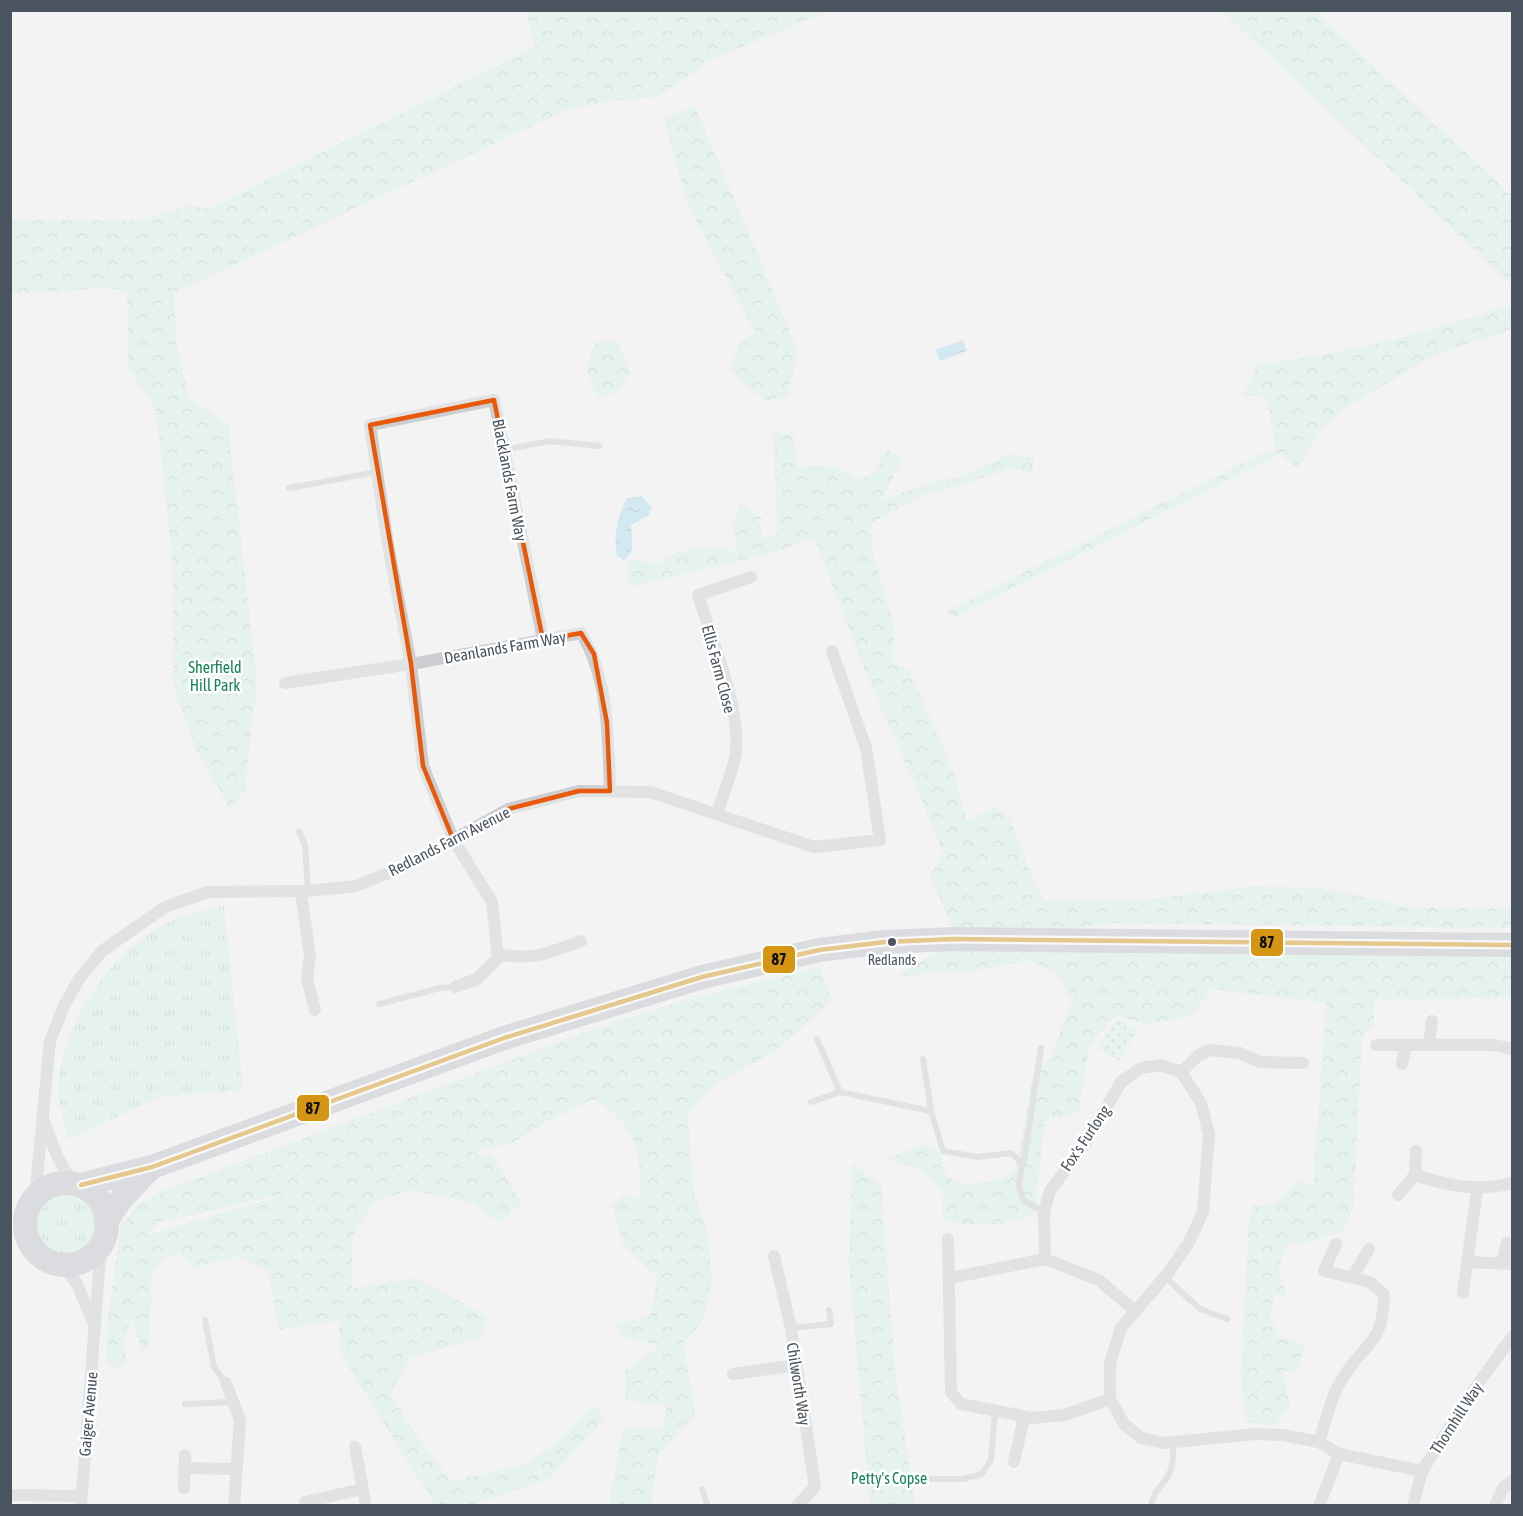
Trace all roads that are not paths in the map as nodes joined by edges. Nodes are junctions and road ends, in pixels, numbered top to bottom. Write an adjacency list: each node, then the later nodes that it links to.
1 (599, 446): 2 (lane)
2 (504, 450): 3 (street, Blacklands Farm Way); 6 (street, Blacklands Farm Way)
3 (377, 472): 4 (lane); 8 (street, Blacklands Farm Way)
4 (289, 488)
5 (751, 577): 11 (street, Ellis Farm Close)
6 (543, 640): 8 (street, Deanlands Farm Way); 10 (street, Deanlands Farm Way)
7 (832, 651): 11 (street, Redlands Farm Avenue)
8 (411, 664): 9 (street); 13 (street, Blacklands Farm Way)
9 (285, 683)
10 (610, 791): 11 (street, Redlands Farm Avenue); 13 (street, Redlands Farm Avenue)
11 (717, 814)
12 (299, 831): 14 (lane)
13 (453, 839): 14 (street, Redlands Farm Avenue); 17 (street, Blacklands Farm Way)
14 (305, 891): 20 (street); 35 (street, Redlands Farm Avenue)
15 (581, 941): 17 (street)
16 (1512, 945): 37 (highway)
17 (498, 954): 18 (street)
18 (455, 987): 19 (lane)
19 (379, 1004)
20 (315, 1010)
21 (1432, 1021): 23 (street)
22 (817, 1039): 32 (lane)
23 (1429, 1044): 24 (street); 27 (street)
24 (1406, 1045): 25 (street); 30 (street)
25 (1376, 1046)
26 (1041, 1048): 38 (lane)
27 (1512, 1049)
28 (923, 1059): 34 (lane)
29 (1303, 1063): 31 (street)
30 (1402, 1064)
31 (1181, 1072): 45 (street, Fox's Furlong); 60 (street)
32 (840, 1092): 33 (lane); 34 (lane)
33 (811, 1102)
34 (931, 1111): 38 (lane)
35 (44, 1120): 41 (street, Redlands Farm Avenue); 44 (street, Redlands Farm Avenue)
36 (1416, 1150): 39 (street)
37 (152, 1167): 41 (highway); 46 (highway)
38 (1023, 1170): 45 (lane)
39 (1415, 1175): 42 (street); 43 (street)
40 (1512, 1183): 42 (street)
41 (76, 1184): 44 (highway); 46 (highway)
42 (1477, 1190): 56 (street)
43 (1398, 1195)
44 (25, 1206): 53 (highway)
45 (1044, 1212): 55 (street, Fox's Furlong)
46 (107, 1220): 49 (highway)
47 (948, 1239): 61 (street)
48 (1508, 1243): 57 (street)
49 (101, 1244): 58 (highway); 67 (street, Gaiger Avenue)
50 (1336, 1244): 59 (street)
51 (1369, 1249): 59 (street)
52 (10, 1250): 53 (highway)
53 (39, 1256): 58 (highway)
54 (774, 1256): 68 (street, Chilworth Way)
55 (1045, 1259): 61 (street); 64 (street)
56 (1468, 1262): 57 (street); 62 (street)
57 (1507, 1264)
58 (62, 1266): 67 (street, Gaiger Avenue)
59 (1353, 1276): 79 (street)
60 (1165, 1277): 64 (street); 65 (lane)
61 (950, 1278): 76 (street)
62 (1463, 1293)
63 (829, 1310): 68 (lane)
64 (1136, 1311): 73 (street)
65 (1227, 1319)
66 (205, 1320): 72 (lane)
67 (94, 1323): 91 (street, Gaiger Avenue)
68 (791, 1328): 70 (street, Chilworth Way)
69 (1510, 1344): 84 (street, Thornhill Way)
70 (796, 1365): 71 (street); 96 (street, Chilworth Way)
71 (733, 1374)
72 (226, 1383): 74 (street)
73 (1110, 1399): 77 (street); 78 (street)
74 (233, 1402): 75 (lane); 83 (street)
75 (185, 1404)
76 (995, 1412): 77 (street); 86 (lane)
77 (1024, 1417): 82 (street)
78 (1173, 1442): 79 (street); 97 (lane)
79 (1319, 1442): 81 (street)
80 (355, 1447): 88 (street)
81 (1339, 1454): 84 (street); 98 (street)
82 (1014, 1462)
83 (237, 1469): 87 (street); 93 (street)
84 (1422, 1471): 99 (street, Thornhill Way)
85 (1509, 1478): 100 (street)
86 (929, 1479)
87 (184, 1488)
88 (362, 1489): 92 (street); 94 (street)
89 (702, 1489): 95 (lane)
90 (10, 1496): 91 (street)
91 (81, 1501)
92 (305, 1502)
93 (234, 1506)
94 (366, 1506)
95 (708, 1506)
96 (797, 1506)
97 (1151, 1506)
98 (1319, 1506)
99 (1413, 1506)
100 (1496, 1506)

